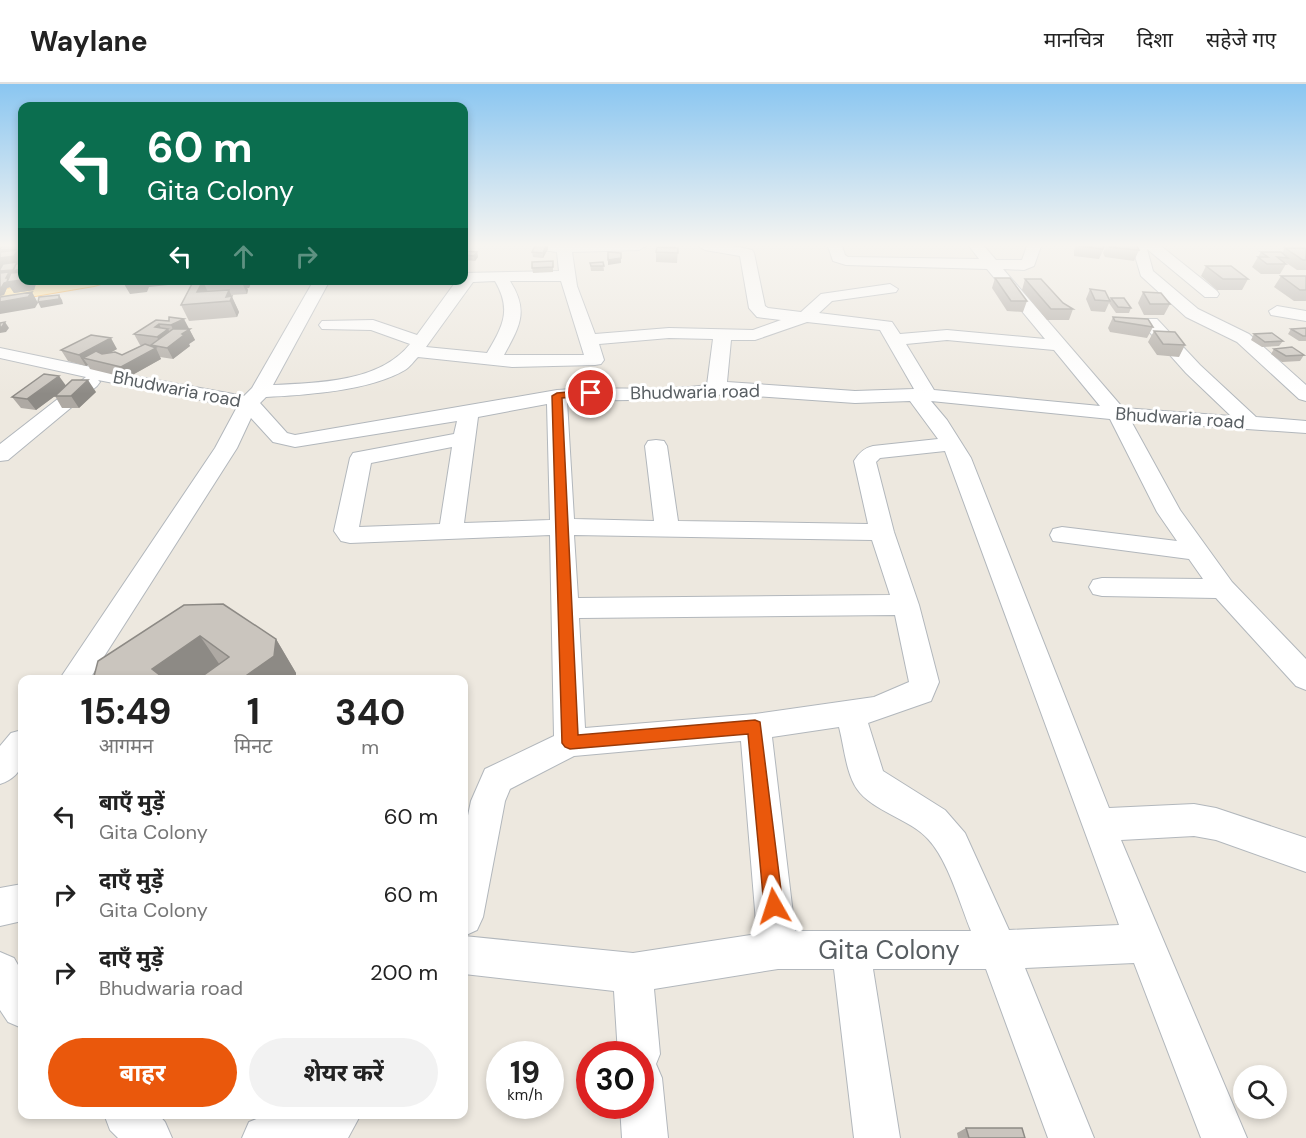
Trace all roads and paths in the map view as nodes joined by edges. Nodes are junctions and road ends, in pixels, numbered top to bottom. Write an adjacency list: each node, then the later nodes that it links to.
1 (313, 295): 29 (street)
2 (453, 295): 19 (street)
3 (511, 295): 21 (street)
4 (572, 295): 16 (street)
5 (755, 295): 12 (street)
6 (838, 295): 12 (street)
7 (1018, 295): 18 (street)
8 (1172, 295): 27 (street)
9 (1277, 311): 11 (street)
10 (725, 316): 15 (street)
11 (1306, 316)
12 (804, 317): 15 (street); 17 (street)
13 (1151, 323): 32 (street)
14 (328, 325): 19 (street)
15 (725, 335): 16 (street); 24 (street)
16 (588, 340): 22 (street)
17 (894, 340): 18 (street); 26 (street)
18 (1060, 345): 31 (street)
19 (417, 347): 21 (street); 29 (street)
20 (0, 353): 23 (street, Bhudwaria road)
21 (492, 358): 22 (street)
22 (595, 360): 25 (street)
23 (100, 374): 29 (street, Bhudwaria road); 37 (street)
24 (716, 389): 25 (street, Bhudwaria road); 26 (street, Bhudwaria road)
25 (607, 394): 28 (street, Bhudwaria road)
26 (921, 395): 31 (street, Bhudwaria road); 35 (street)
27 (1306, 395)
28 (557, 396): 30 (street, Bhudwaria road); 38 (street)
29 (254, 397): 30 (street, Bhudwaria road); 48 (street)
30 (468, 413): 34 (street)
31 (1117, 414): 32 (street, Bhudwaria road); 43 (street)
32 (1250, 423): 33 (street, Bhudwaria road)
33 (1306, 427)
34 (464, 438): 40 (street); 40 (street)
35 (952, 444): 41 (street); 55 (street)
36 (656, 446): 39 (street)
37 (0, 455)
38 (560, 527): 39 (street); 40 (street); 47 (street)
39 (667, 530): 41 (street)
40 (451, 532)
41 (882, 532): 46 (street)
42 (1062, 535): 43 (street)
43 (1197, 552): 45 (street)
44 (1101, 587): 45 (street)
45 (1222, 589): 49 (street)
46 (906, 605): 47 (street); 50 (street)
47 (564, 608): 52 (street)
48 (76, 675)
49 (1306, 678)
50 (850, 713): 51 (street); 63 (street)
51 (755, 727): 52 (street); 61 (street)
52 (570, 743): 57 (street)
53 (18, 748): 54 (street)
54 (0, 770)
55 (1098, 825): 56 (street); 60 (street)
56 (1302, 861)
57 (468, 898)
58 (18, 904): 59 (street)
59 (0, 908)
60 (1146, 943): 63 (street, Gita Colony); 77 (street)
61 (778, 950): 62 (street, Gita Colony); 66 (street, Gita Colony)
62 (851, 950): 63 (street, Gita Colony); 75 (street)
63 (998, 950): 76 (street)
64 (468, 955): 66 (street, Gita Colony)
65 (0, 972): 67 (street)
66 (633, 973): 68 (street)
67 (18, 1001)
68 (638, 1041)
69 (131, 1119): 72 (street)
70 (335, 1119): 73 (street)
71 (643, 1119): 74 (street)
72 (149, 1138)
73 (265, 1138)
74 (645, 1138)
75 (877, 1138)
76 (1071, 1138)
77 (1224, 1138)

